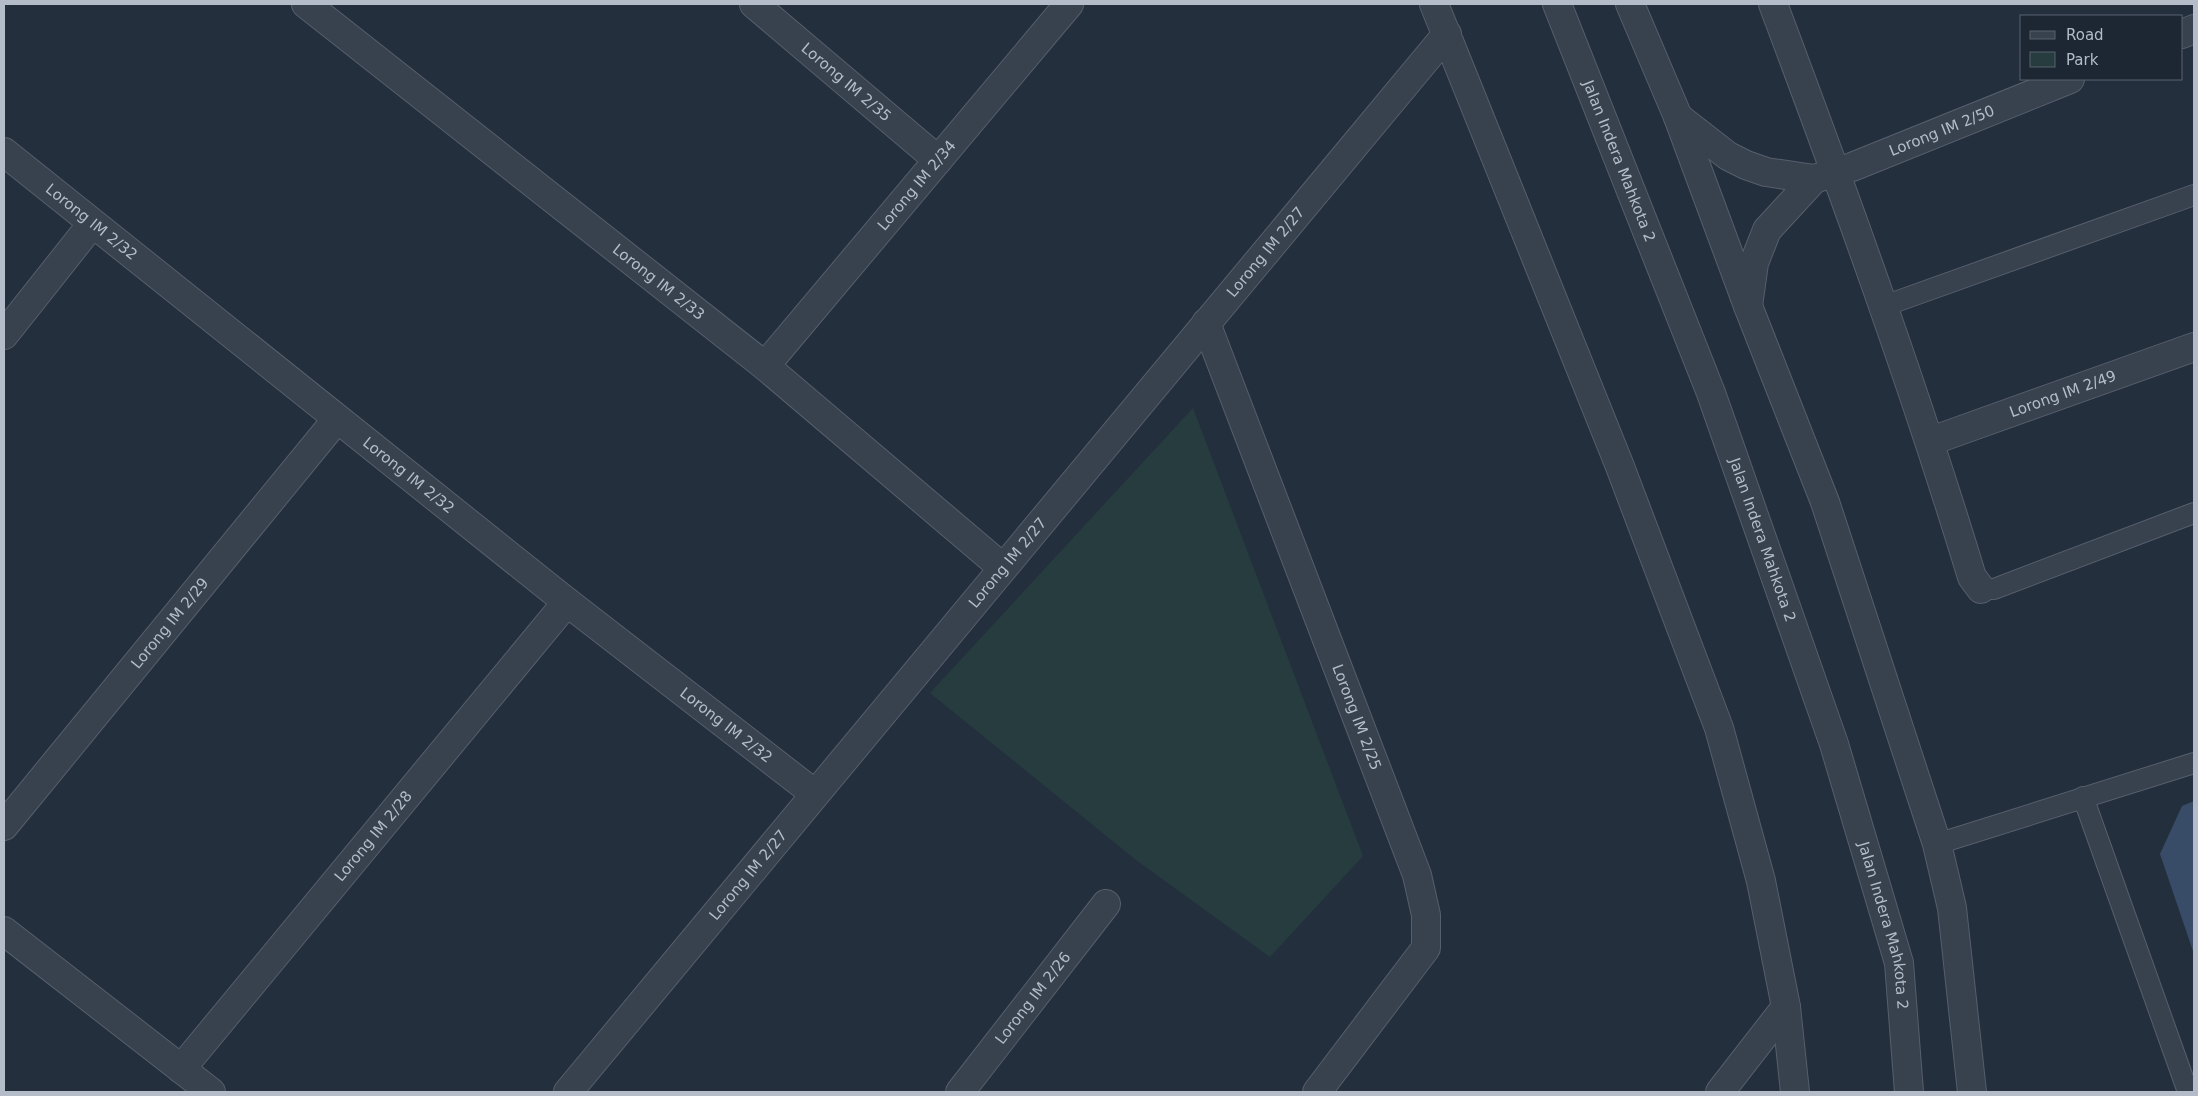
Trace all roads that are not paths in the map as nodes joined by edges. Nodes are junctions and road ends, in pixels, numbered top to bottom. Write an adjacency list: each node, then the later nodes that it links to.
1 (306, 4): 21 (street, Lorong IM 2/33)
2 (754, 4): 12 (street, Lorong IM 2/35)
3 (1069, 4): 12 (street, Lorong IM 2/34)
4 (1434, 4): 8 (street)
5 (1557, 4): 43 (street, Jalan Indera Mahkota 2)
6 (1630, 4): 10 (street)
7 (1779, 5): 13 (street)
8 (1446, 34): 18 (street, Lorong IM 2/27); 35 (street)
9 (2067, 80): 13 (street, Lorong IM 2/50)
10 (1678, 118): 13 (street); 16 (street)
11 (4, 152): 15 (street, Lorong IM 2/32)
12 (938, 160): 21 (street, Lorong IM 2/34)
13 (1824, 176): 16 (street); 17 (street)
14 (2194, 195): 17 (lane)
15 (92, 224): 19 (street); 22 (street, Lorong IM 2/32)
16 (1748, 306): 32 (street)
17 (1884, 306): 23 (street)
18 (1206, 323): 25 (street, Lorong IM 2/27); 40 (street, Lorong IM 2/25)
19 (4, 335)
20 (2194, 347): 23 (street, Lorong IM 2/49)
21 (765, 366): 25 (street, Lorong IM 2/33)
22 (337, 419): 27 (street, Lorong IM 2/32); 31 (street, Lorong IM 2/29)
23 (1931, 441): 26 (street)
24 (2194, 513): 26 (lane)
25 (1003, 568): 29 (street, Lorong IM 2/27)
26 (1981, 589)
27 (568, 602): 29 (street, Lorong IM 2/32); 36 (street, Lorong IM 2/28)
28 (2194, 763): 30 (lane)
29 (815, 794): 38 (street, Lorong IM 2/27)
30 (2083, 797): 32 (lane); 45 (lane)
31 (4, 826)
32 (1937, 844): 44 (street)
33 (1106, 904): 39 (street, Lorong IM 2/26)
34 (4, 932): 36 (street)
35 (1786, 1007): 41 (street); 42 (street)
36 (181, 1069): 37 (street)
37 (211, 1092)
38 (568, 1092)
39 (960, 1092)
40 (1317, 1092)
41 (1720, 1092)
42 (1796, 1092)
43 (1909, 1092)
44 (1972, 1092)
45 (2188, 1092)

